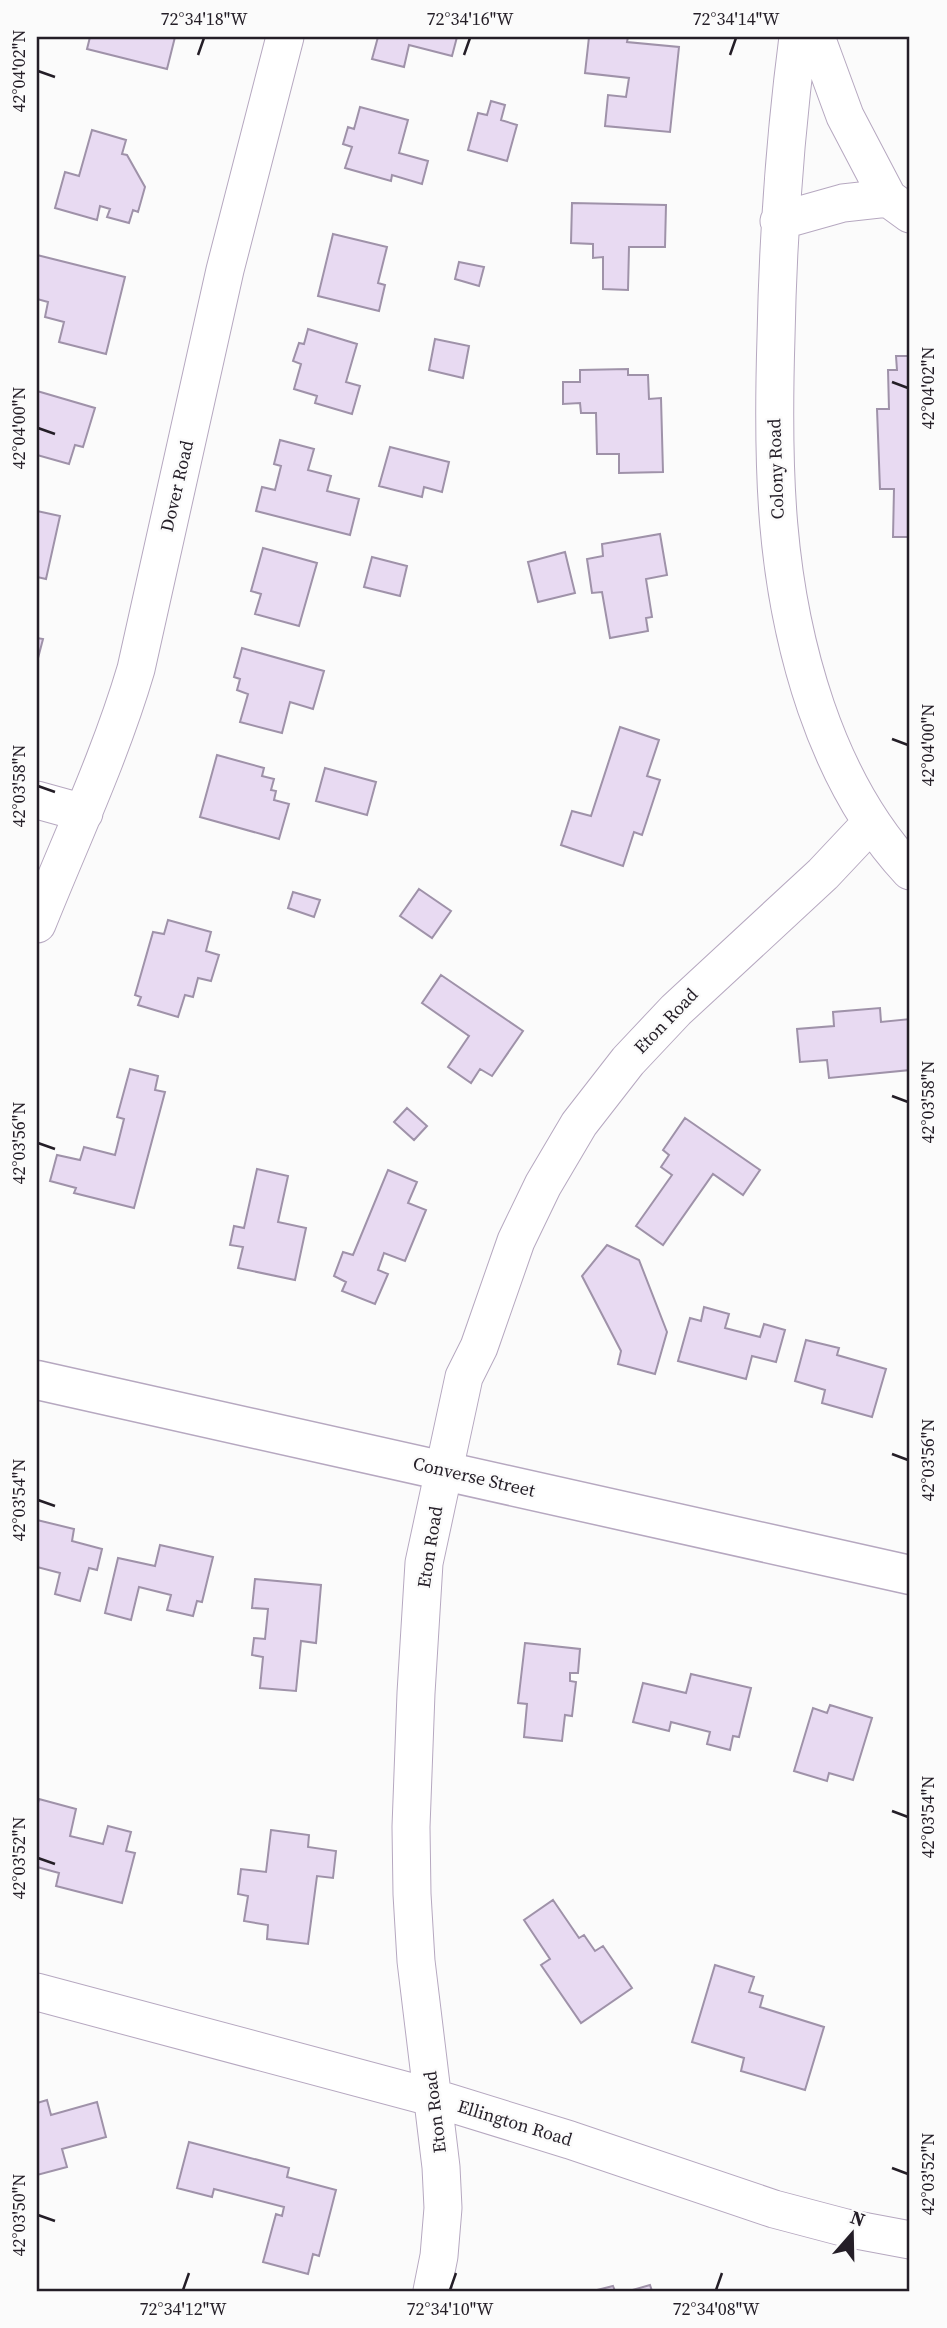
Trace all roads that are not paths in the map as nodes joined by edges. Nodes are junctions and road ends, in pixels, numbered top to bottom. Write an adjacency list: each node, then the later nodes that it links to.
1 (285, 37): 7 (street, Dover Road)
2 (798, 37): 5 (street, Colony Road)
3 (816, 37): 4 (street)
4 (899, 206): 5 (street)
5 (779, 221): 8 (street, Colony Road)
6 (37, 800): 7 (street)
7 (84, 813): 10 (street, Dover Road)
8 (871, 822): 9 (street, Colony Road); 12 (street, Eton Road)
9 (910, 871)
10 (37, 924)
11 (37, 1380): 12 (main road, Converse Street)
12 (444, 1470): 13 (main road, Converse Street); 15 (street, Eton Road)
13 (910, 1575)
14 (37, 1992): 15 (street, Ellington Road)
15 (434, 2098): 16 (street, Ellington Road); 17 (street, Eton Road)
16 (910, 2240)
17 (432, 2291)

